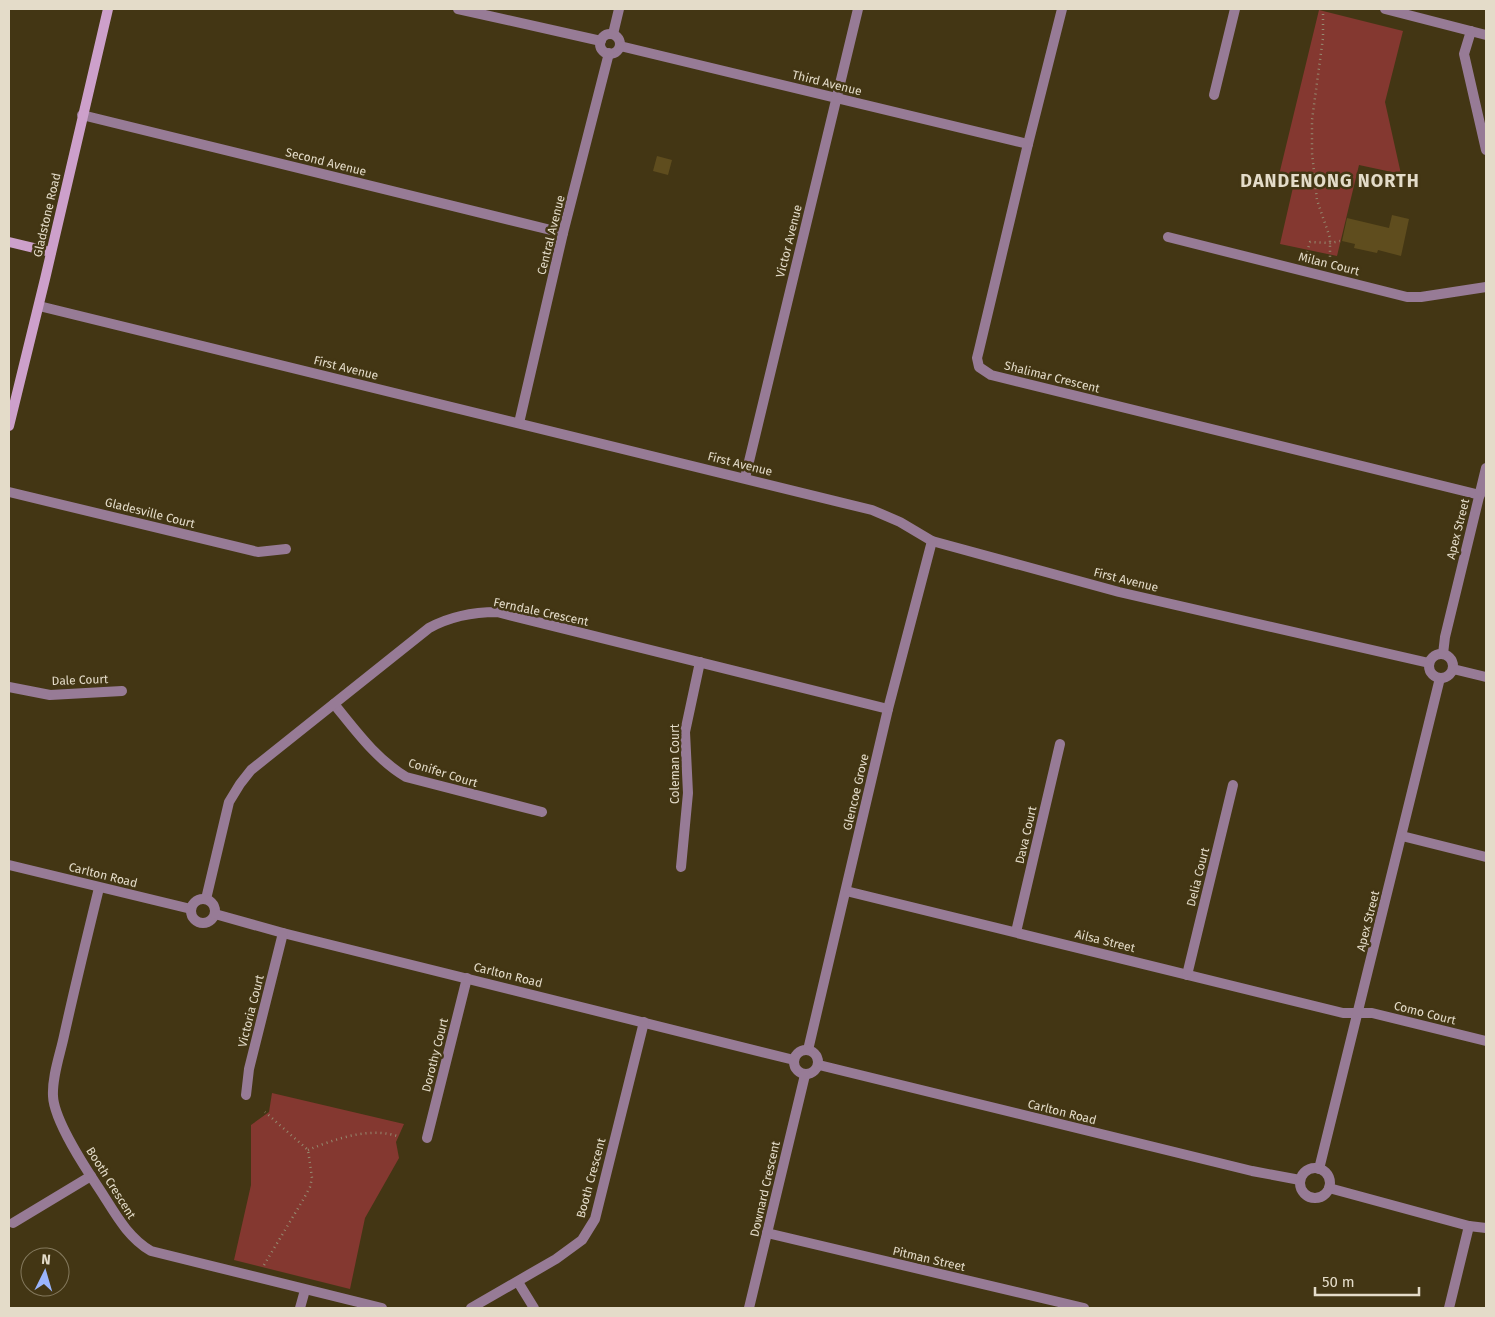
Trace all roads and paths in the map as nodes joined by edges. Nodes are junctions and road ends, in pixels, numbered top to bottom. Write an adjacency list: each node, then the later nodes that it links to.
1 (108, 9): 17 (main road, Gladstone Road)
2 (458, 9): 12 (street)
3 (619, 9): 10 (street)
4 (858, 9): 16 (street, Victor Avenue)
5 (1062, 9): 18 (street, Shalimar Crescent)
6 (1235, 9): 15 (street)
7 (1323, 9): 24 (path)
8 (1385, 9): 9 (street)
9 (1471, 31): 11 (street); 19 (street)
10 (613, 34): 12 (street); 13 (street)
11 (1486, 35)
12 (601, 42): 14 (street)
13 (620, 46): 14 (street); 16 (street, Third Avenue)
14 (609, 53): 20 (street, Central Avenue)
15 (1214, 95)
16 (836, 99): 18 (street, Third Avenue); 33 (street, Victor Avenue)
17 (82, 114): 20 (street, Second Avenue); 25 (main road, Gladstone Road)
18 (1028, 144): 35 (street, Shalimar Crescent)
19 (1486, 150)
20 (564, 233): 30 (street, Central Avenue)
21 (1168, 237): 28 (street, Milan Court)
22 (1340, 241): 24 (path)
23 (9, 242): 25 (main road)
24 (1330, 243): 26 (path); 27 (path)
25 (51, 252): 29 (main road, Gladstone Road)
26 (1307, 252)
27 (1330, 258)
28 (1486, 287)
29 (39, 306): 30 (street, First Avenue); 31 (main road, Gladstone Road)
30 (519, 423): 33 (street, First Avenue)
31 (9, 426)
32 (1486, 468): 35 (street, Apex Street)
33 (745, 478): 36 (street, First Avenue)
34 (9, 492): 37 (street, Gladesville Court)
35 (1480, 495): 38 (street, Apex Street)
36 (932, 541): 40 (street, First Avenue); 47 (street, Glencoe Grove)
37 (286, 549)
38 (1443, 654): 40 (street); 41 (street)
39 (700, 662): 46 (street, Ferndale Crescent); 47 (street, Ferndale Crescent); 54 (street, Coleman Court)
40 (1429, 662): 42 (street)
41 (1453, 670): 42 (street); 43 (street)
42 (1440, 678): 51 (street, Apex Street)
43 (1486, 678)
44 (9, 687): 45 (street, Dale Court)
45 (122, 690)
46 (334, 704): 50 (street, Conifer Court); 57 (street, Ferndale Crescent)
47 (888, 709): 56 (street, Glencoe Grove)
48 (1060, 744): 60 (street, Dava Court)
49 (1233, 786): 62 (street, Delia Court)
50 (542, 812)
51 (1402, 836): 52 (street); 64 (street, Apex Street)
52 (1486, 857)
53 (9, 865): 55 (street, Carlton Road)
54 (681, 867)
55 (99, 888): 58 (street, Carlton Road); 77 (street, Booth Crescent)
56 (846, 891): 60 (street, Ailsa Street); 67 (street, Glencoe Grove)
57 (206, 899): 58 (street); 59 (street)
58 (191, 909): 59 (street)
59 (215, 914): 61 (street, Carlton Road)
60 (1016, 932): 62 (street, Ailsa Street)
61 (283, 933): 63 (street, Carlton Road); 71 (street, Victoria Court)
62 (1187, 975): 64 (street, Ailsa Street)
63 (467, 978): 65 (street, Carlton Road); 74 (street, Dorothy Court)
64 (1358, 1013): 66 (street, Como Court); 76 (street, Apex Street)
65 (644, 1022): 68 (street, Carlton Road); 85 (street, Booth Crescent)
66 (1486, 1041)
67 (808, 1050): 68 (street); 69 (street)
68 (794, 1060): 70 (street)
69 (819, 1065): 70 (street); 78 (street, Carlton Road)
70 (804, 1075): 83 (street, Downard Crescent)
71 (246, 1095)
72 (265, 1112): 75 (path)
73 (400, 1137): 75 (path)
74 (427, 1138)
75 (308, 1150): 84 (path)
76 (1319, 1169): 78 (street); 79 (street)
77 (91, 1176): 80 (street); 86 (street, Booth Crescent)
78 (1300, 1180): 79 (street)
79 (1329, 1188): 81 (street)
80 (13, 1223)
81 (1469, 1226): 82 (street); 93 (street)
82 (1486, 1228)
83 (767, 1233): 91 (street, Downard Crescent); 92 (street, Pitman Street)
84 (264, 1265)
85 (518, 1282): 89 (street, Booth Crescent); 90 (street)
86 (304, 1290): 87 (street); 88 (street, Booth Crescent)
87 (300, 1308)
88 (382, 1308)
89 (471, 1308)
90 (534, 1308)
91 (749, 1308)
92 (1084, 1308)
93 (1449, 1308)

